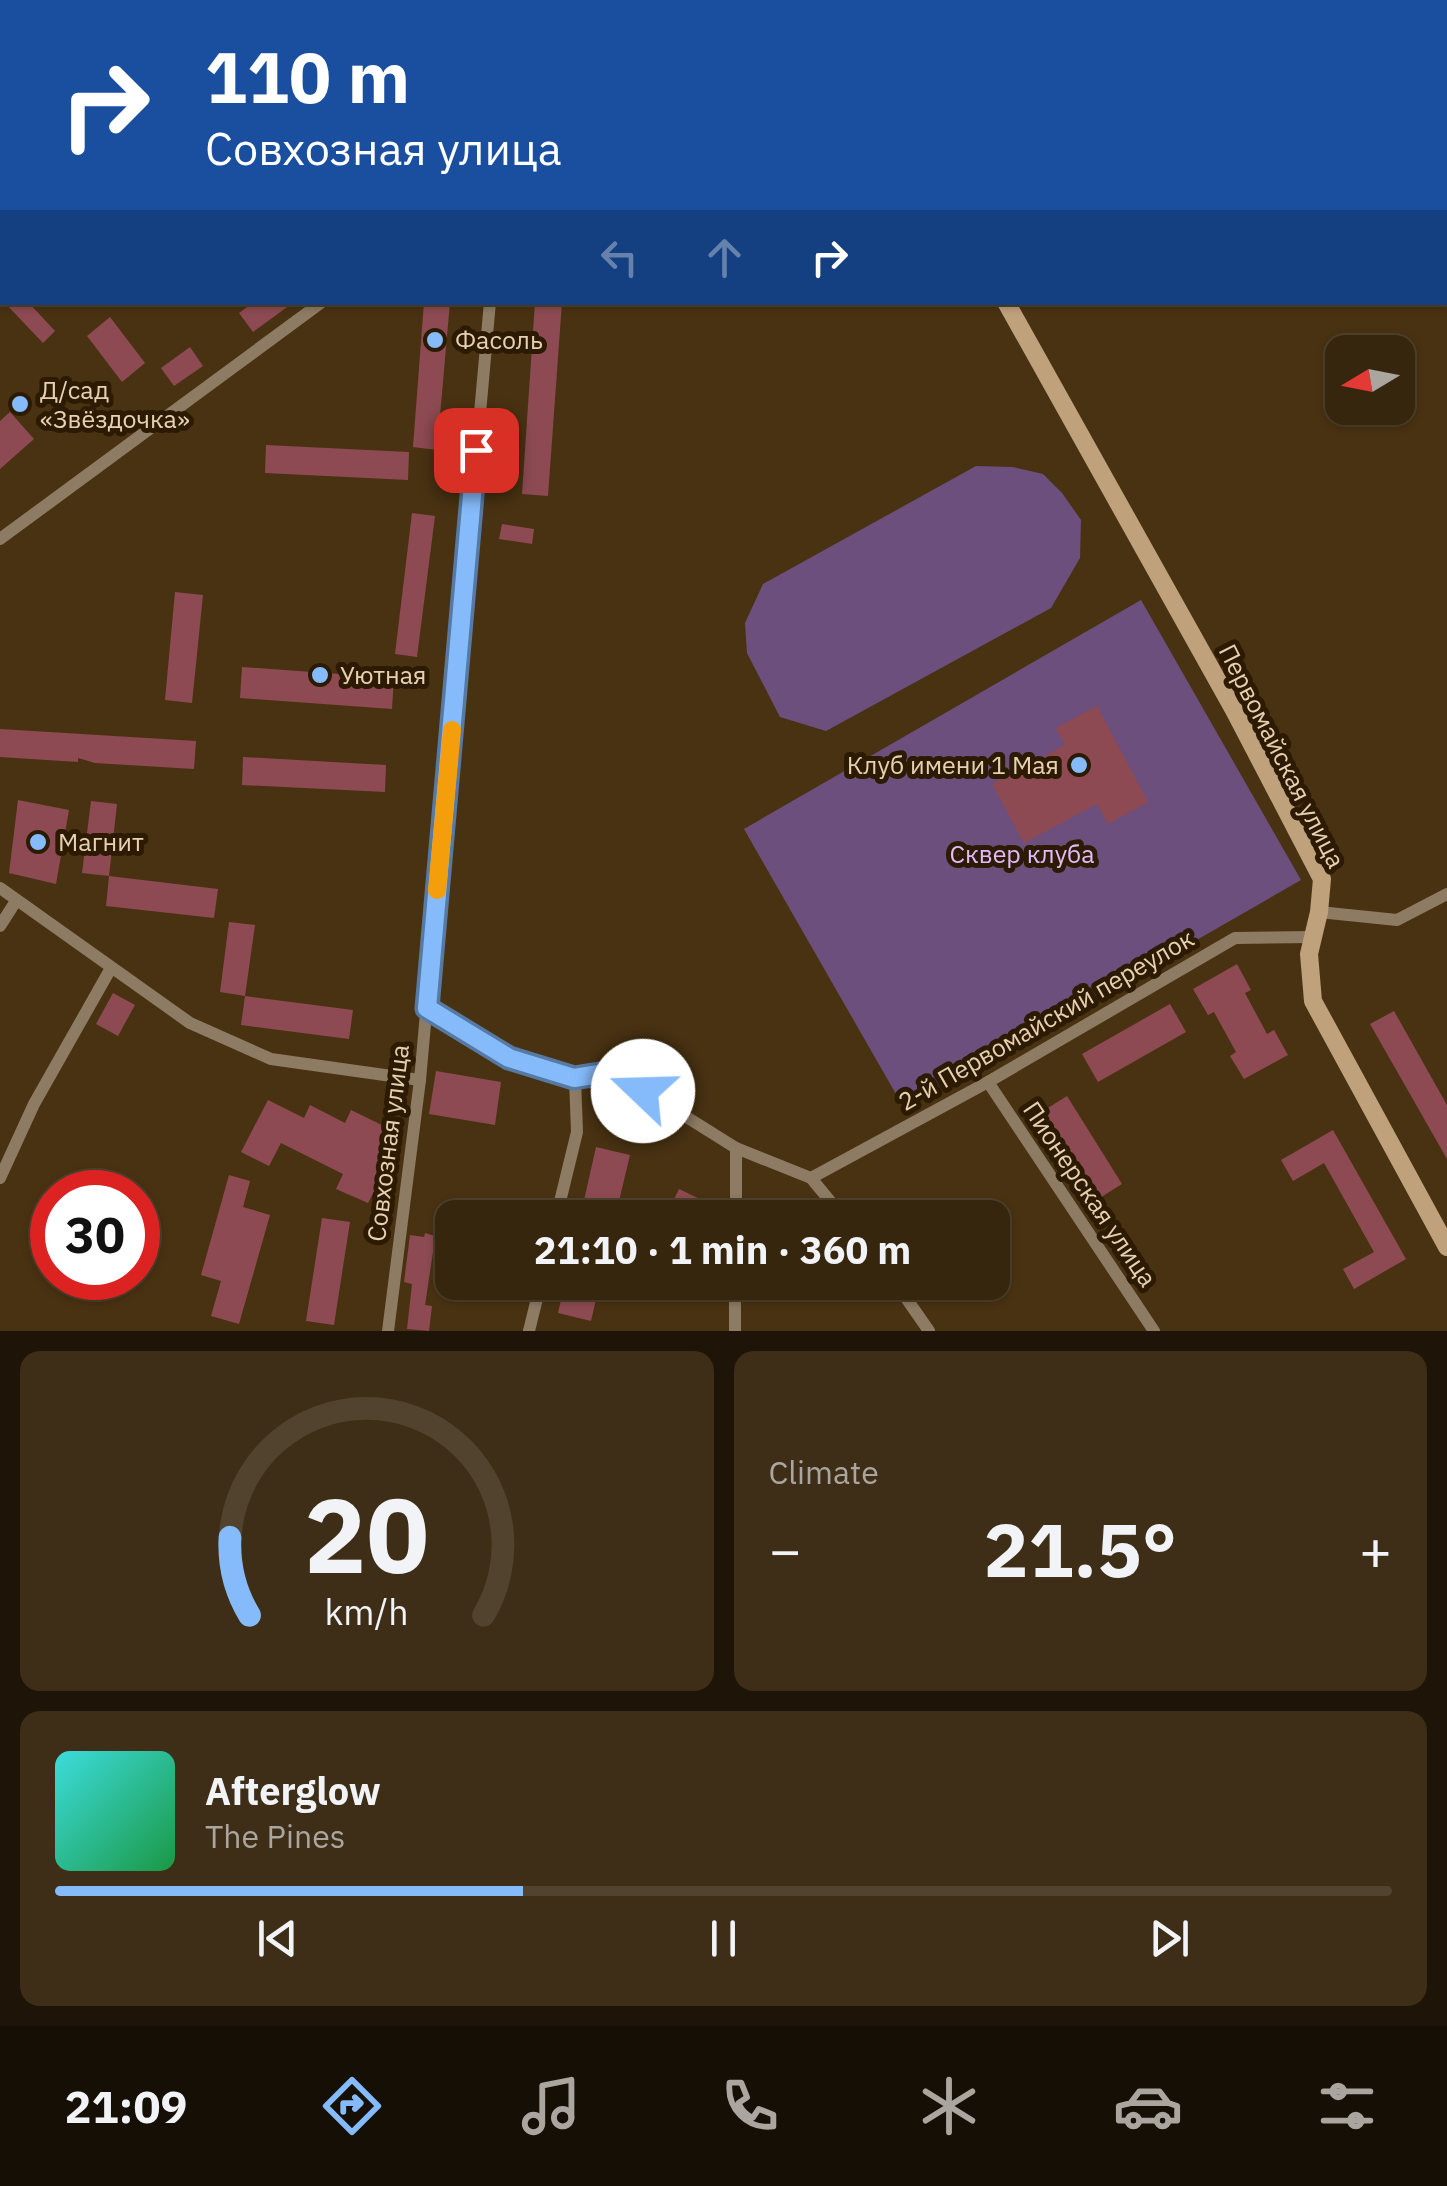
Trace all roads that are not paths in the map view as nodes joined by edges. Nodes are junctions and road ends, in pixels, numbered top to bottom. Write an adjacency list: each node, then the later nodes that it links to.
1 (318, 305): 4 (street)
2 (490, 305): 12 (street, Совхозная улица)
3 (1008, 305): 8 (street, Первомайская улица)
4 (0, 539)
5 (0, 888): 7 (street)
6 (1447, 894): 8 (street)
7 (16, 901): 9 (street); 11 (street)
8 (1319, 912): 10 (street, Первомайская улица)
9 (0, 926)
10 (1313, 938): 15 (street, 2-й Первомайский переулок); 22 (street, Первомайская улица)
11 (112, 968): 14 (street); 17 (street)
12 (427, 1008): 13 (street); 14 (street, Совхозная улица)
13 (574, 1078): 16 (street); 19 (street)
14 (420, 1080): 26 (street, Совхозная улица)
15 (988, 1082): 18 (street, 2-й Первомайский переулок); 30 (street, Пионерская улица)
16 (736, 1148): 18 (street); 20 (street)
17 (0, 1178)
18 (811, 1178): 21 (street)
19 (560, 1200)
20 (736, 1200)
21 (829, 1200)
22 (1447, 1248)
23 (537, 1300): 27 (street)
24 (736, 1300): 28 (street)
25 (907, 1300): 29 (street)
26 (388, 1331)
27 (530, 1331)
28 (736, 1331)
29 (928, 1331)
30 (1154, 1331)

